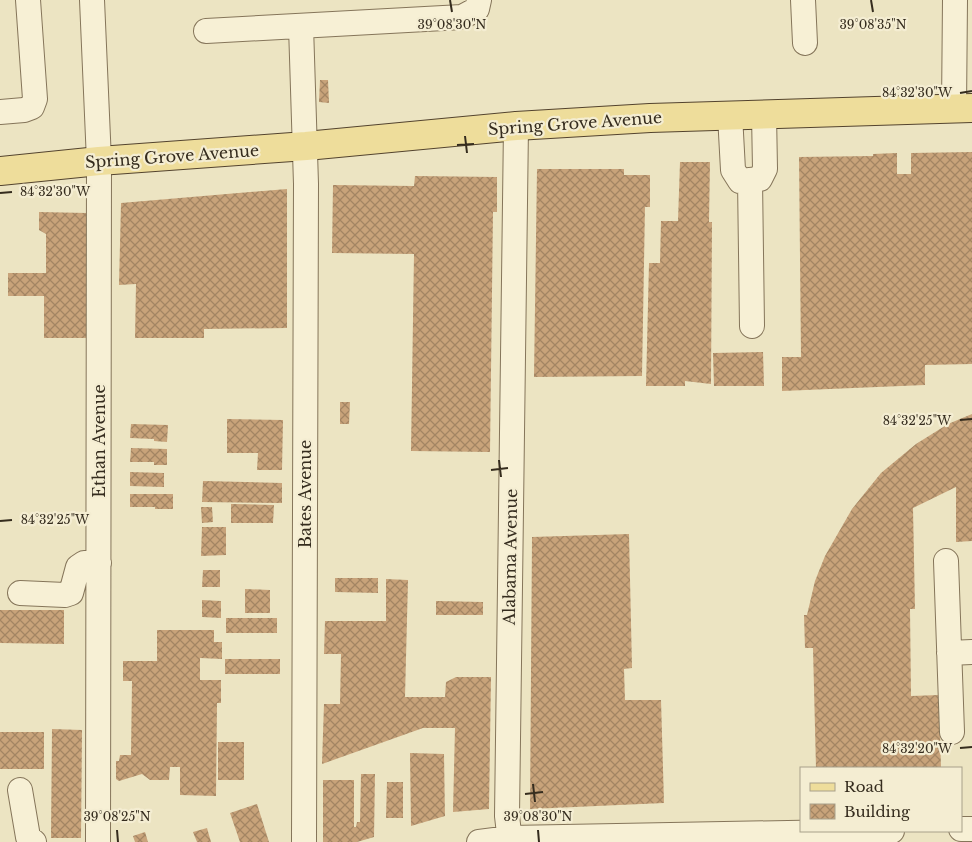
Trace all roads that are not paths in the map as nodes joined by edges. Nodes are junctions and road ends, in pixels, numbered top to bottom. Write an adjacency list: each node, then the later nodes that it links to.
1 (28, 0): 10 (street)
2 (92, 0): 15 (street, Ethan Avenue)
3 (479, 0): 6 (street)
4 (803, 0): 8 (street)
5 (955, 0): 9 (street)
6 (301, 26): 7 (street); 14 (street, Bates Avenue)
7 (206, 31)
8 (805, 43)
9 (963, 108): 11 (main road, Spring Grove Avenue)
10 (0, 112)
11 (764, 114): 12 (main road, Spring Grove Avenue); 17 (street)
12 (730, 115): 13 (main road, Spring Grove Avenue); 17 (street)
13 (516, 126): 14 (main road, Spring Grove Avenue); 26 (street, Alabama Avenue)
14 (306, 146): 15 (main road, Spring Grove Avenue); 29 (street, Bates Avenue)
15 (99, 161): 16 (main road, Spring Grove Avenue); 20 (street, Ethan Avenue)
16 (0, 171)
17 (750, 180): 18 (street)
18 (752, 326)
19 (946, 561): 22 (street)
20 (98, 564): 21 (street); 28 (street, Ethan Avenue)
21 (20, 593)
22 (961, 653): 23 (street)
23 (952, 732)
24 (20, 790): 27 (street)
25 (850, 832): 26 (street)
26 (510, 840): 30 (street)
27 (34, 842)
28 (98, 842)
29 (304, 842)
30 (479, 842)

